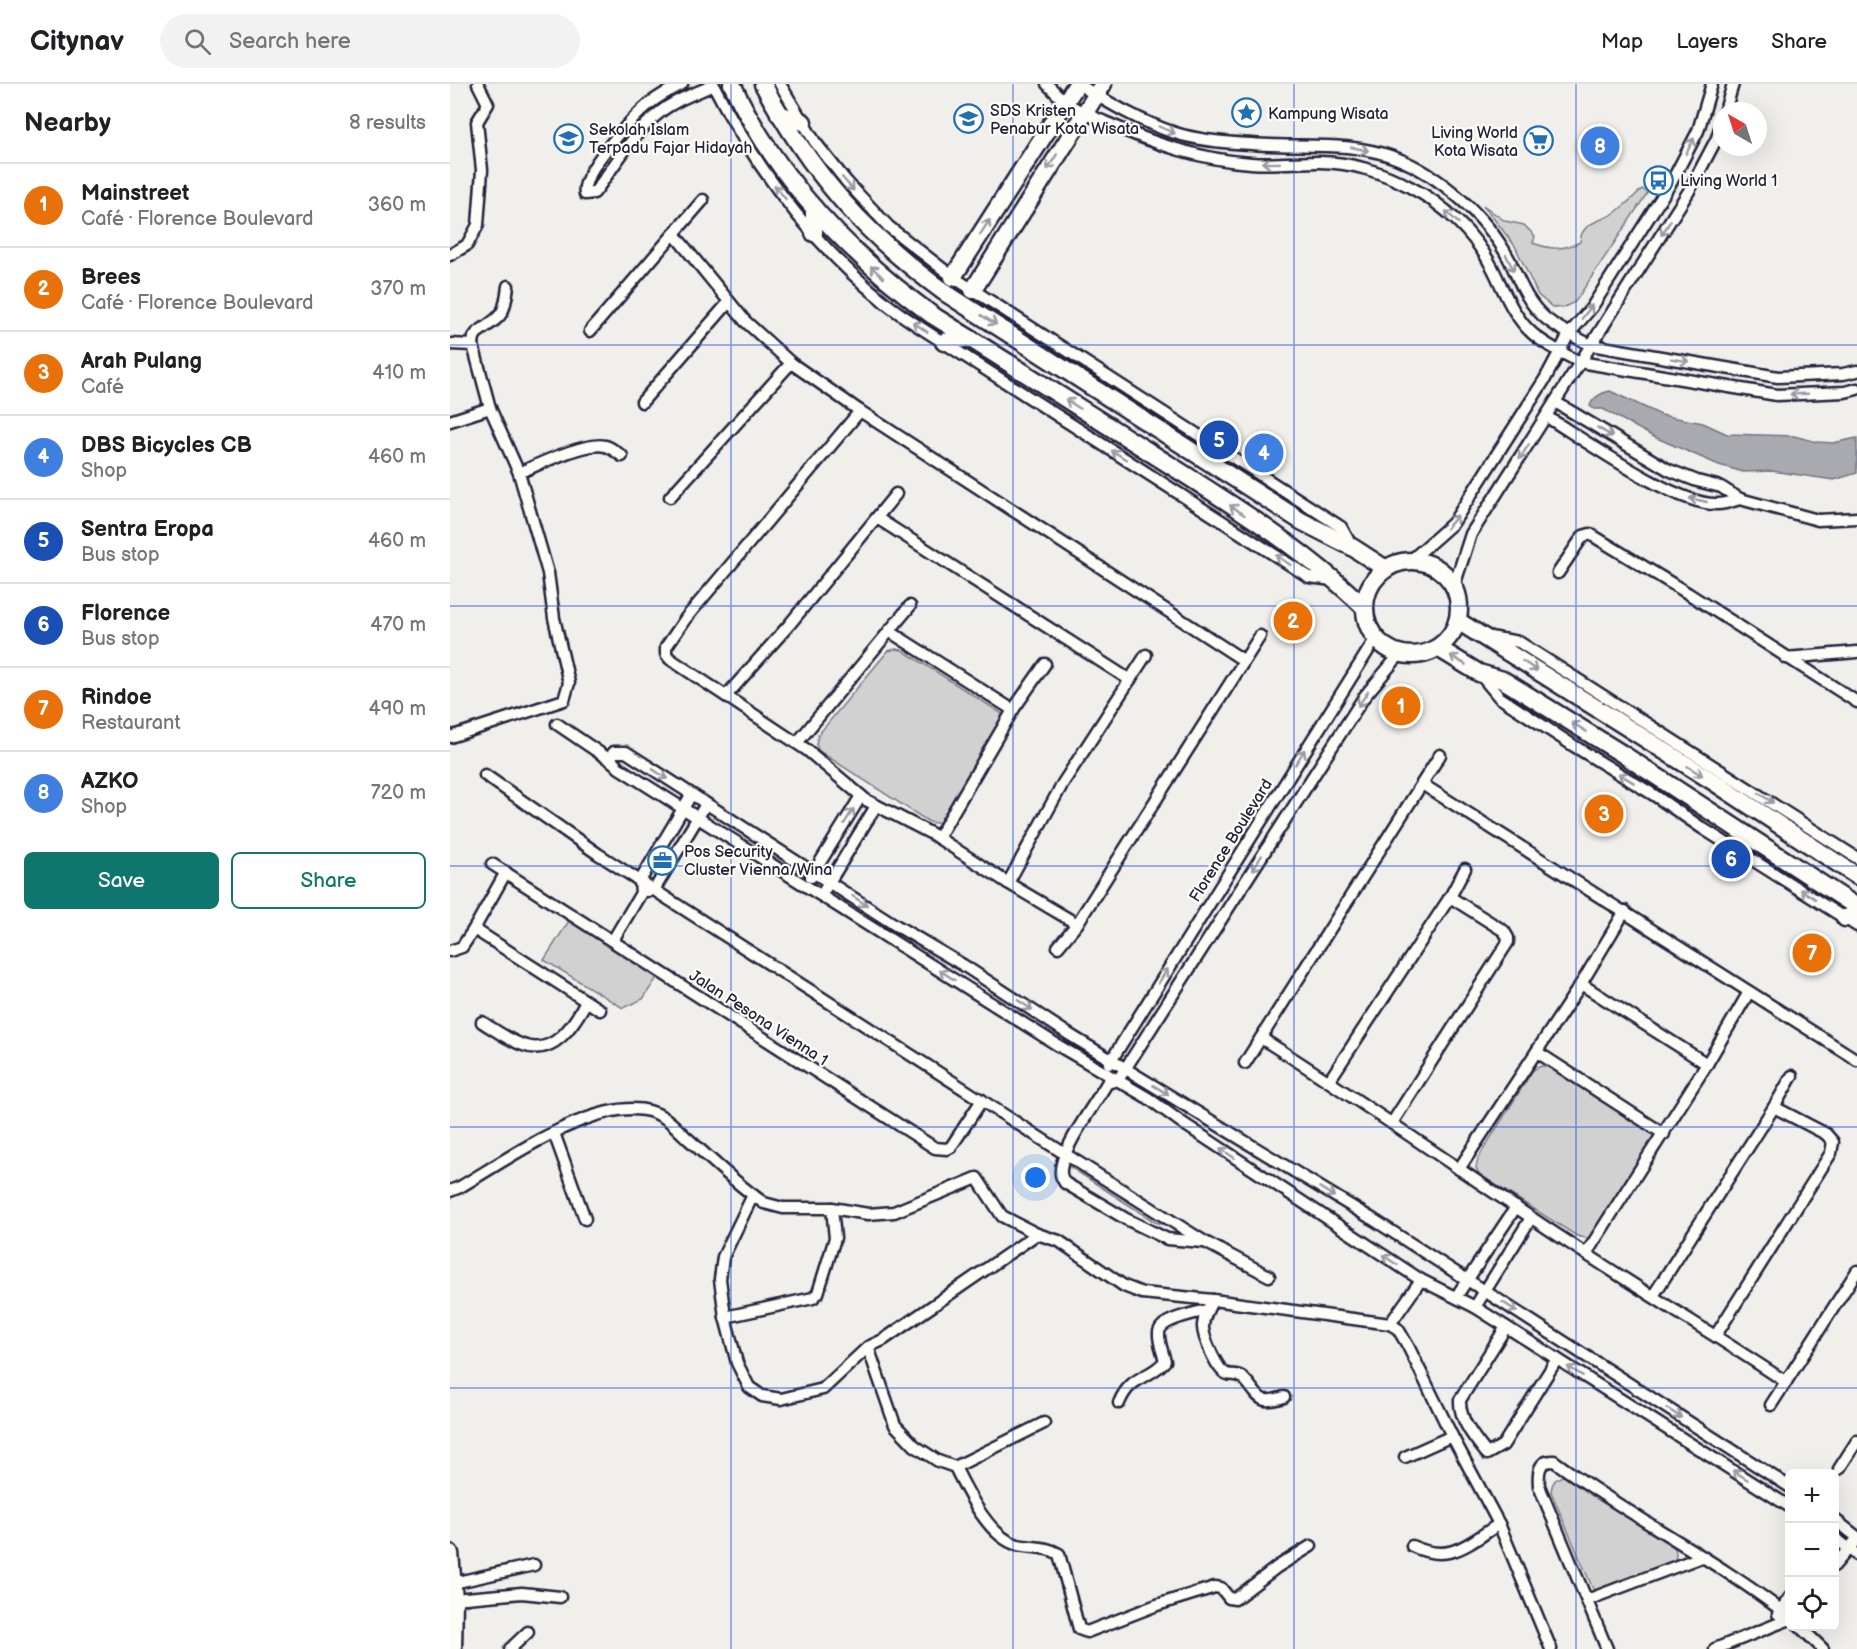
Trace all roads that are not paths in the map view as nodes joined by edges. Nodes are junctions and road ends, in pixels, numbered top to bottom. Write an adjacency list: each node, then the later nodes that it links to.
1 (478, 84): 22 (street)
2 (682, 84): 10 (street)
3 (732, 84): 19 (street)
4 (763, 84): 15 (street)
5 (780, 84): 16 (street)
6 (1047, 84): 12 (street)
7 (1078, 84): 11 (street); 12 (street)
8 (1712, 84): 28 (street, one-way to 8)
9 (1733, 84): 13 (street)
10 (713, 85): 20 (street, one-way to 10)
11 (1099, 89): 14 (street); 28 (street, one-way to 28)
12 (1065, 102): 14 (street); 23 (street, one-way to 12)
13 (1728, 102)
14 (1084, 113): 25 (street, one-way to 25); 34 (street, one-way to 14)
15 (779, 114): 16 (street); 52 (street, one-way to 52)
16 (803, 122): 23 (street, one-way to 23)
17 (1713, 146): 33 (street, one-way to 33)
18 (703, 200): 21 (street)
19 (814, 208): 20 (street); 29 (street, one-way to 19)
20 (814, 233): 30 (street, one-way to 20)
21 (674, 234): 26 (street); 27 (street)
22 (450, 255)
23 (953, 277): 25 (street)
24 (508, 286): 32 (street)
25 (973, 290): 52 (street)
26 (729, 302): 36 (street); 39 (street)
27 (591, 331)
28 (1569, 334): 33 (street); 34 (street)
29 (969, 338): 30 (street); 56 (street, one-way to 29)
30 (944, 342): 56 (street, one-way to 30)
31 (450, 344): 32 (street)
32 (473, 345): 41 (street)
33 (1591, 345): 35 (street); 37 (street, one-way to 37)
34 (1559, 351): 35 (street); 53 (street, one-way to 34)
35 (1580, 362): 38 (street, one-way to 35); 40 (street)
36 (791, 363): 42 (street); 48 (street)
37 (1857, 371)
38 (1857, 390)
39 (642, 402)
40 (1555, 402): 43 (street); 49 (street, one-way to 49)
41 (490, 408): 44 (street); 46 (street)
42 (860, 411): 70 (street); 74 (street)
43 (1546, 417): 49 (street, one-way to 43); 57 (street, one-way to 57)
44 (450, 421)
45 (622, 456): 46 (street)
46 (519, 473): 78 (street)
47 (896, 494): 50 (street)
48 (670, 497)
49 (1740, 499): 51 (street)
50 (877, 518): 73 (street); 74 (street)
51 (1857, 518)
52 (1352, 547): 54 (street)
53 (1410, 561): 54 (street); 57 (street)
54 (1386, 569): 59 (street)
55 (1558, 573): 69 (street)
56 (1336, 580): 59 (street)
57 (1454, 586): 60 (street)
58 (910, 606): 61 (street)
59 (1364, 607): 64 (street)
60 (1458, 621): 62 (street); 65 (street)
61 (889, 631): 76 (street); 79 (street)
62 (1481, 635): 93 (street, one-way to 93); 98 (street, one-way to 98)
63 (1260, 636): 70 (street)
64 (1376, 638): 67 (street); 121 (street, Florence Boulevard, one-way to 64)
65 (1438, 648): 67 (street); 72 (street, one-way to 65)
66 (1857, 652): 69 (street)
67 (1400, 654): 125 (street, one-way to 125)
68 (1146, 655): 73 (street)
69 (1786, 658): 75 (street)
70 (1244, 660): 109 (street)
71 (1045, 664): 76 (street)
72 (1479, 673): 82 (street, one-way to 72); 86 (street, one-way to 72)
73 (1130, 680): 101 (street)
74 (726, 696): 79 (street)
75 (1857, 702)
76 (1013, 710): 92 (street)
77 (557, 724): 81 (street)
78 (450, 737)
79 (797, 743): 87 (street)
80 (1440, 755): 84 (street)
81 (613, 762): 85 (street, one-way to 85); 90 (street)
82 (1650, 774): 86 (street); 108 (street)
83 (485, 775): 99 (street)
84 (1422, 784): 107 (street); 119 (street)
85 (691, 795): 88 (street); 90 (street)
86 (1654, 795): 108 (street, one-way to 86)
87 (861, 796): 89 (street); 97 (street, one-way to 87)
88 (706, 804): 91 (street); 97 (street)
89 (876, 806): 92 (street); 100 (street)
90 (683, 809): 91 (street); 99 (street)
91 (697, 818): 102 (street); 103 (street)
92 (938, 838): 101 (street)
93 (1857, 858)
94 (492, 864): 96 (street, Jalan Pesona Vienna 1)
95 (1465, 869): 106 (street)
96 (506, 872): 110 (street); 111 (street, Jalan Pesona Vienna 1)
97 (814, 872): 100 (street); 102 (street)
98 (1857, 876)
99 (640, 881): 103 (street); 104 (street)
100 (829, 881): 105 (street); 121 (street, one-way to 121)
101 (1008, 883): 109 (street)
102 (807, 885): 105 (street)
103 (654, 890): 104 (street); 130 (street)
104 (641, 893): 111 (street)
105 (822, 894): 126 (street, one-way to 105)
106 (1450, 897): 128 (street); 132 (street)
107 (1625, 911): 114 (street); 115 (street)
108 (1854, 917)
109 (1077, 924): 112 (street)
110 (474, 929): 113 (street); 116 (street)
111 (613, 940): 130 (street, Jalan Pesona Vienna 1)
112 (1058, 947)
113 (450, 951)
114 (1581, 984): 120 (street); 124 (street)
115 (1749, 992): 122 (street); 124 (street)
116 (586, 1002): 117 (street); 118 (street)
117 (600, 1010)
118 (482, 1022)
119 (1261, 1038): 123 (street); 128 (street)
120 (1537, 1052): 134 (street); 136 (street)
121 (1111, 1060): 125 (street); 126 (street, Florence Boulevard)
122 (1857, 1060)
123 (1245, 1063)
124 (1707, 1064): 134 (street)
125 (1125, 1068): 129 (street); 148 (street, one-way to 148)
126 (1104, 1071): 129 (street)
127 (1792, 1076): 131 (street)
128 (1329, 1081): 132 (street)
129 (1113, 1082): 135 (street); 149 (street, one-way to 129)
130 (982, 1100): 135 (street)
131 (1774, 1107): 151 (street); 159 (street)
132 (1392, 1123): 136 (street)
133 (555, 1132): 137 (street); 138 (street); 142 (street)
134 (1664, 1134): 145 (street)
135 (1065, 1154): 144 (street); 144 (street)
136 (1459, 1169): 140 (street)
137 (450, 1191)
138 (753, 1196): 139 (street); 156 (street)
139 (832, 1208): 143 (street); 156 (street)
140 (1516, 1208): 141 (street); 148 (street)
141 (1531, 1218): 145 (street); 150 (street)
142 (585, 1219)
143 (1037, 1234): 153 (street); 160 (street)
144 (1205, 1242): 147 (street)
145 (1586, 1254): 151 (street)
146 (1857, 1271): 162 (street)
147 (1269, 1276)
148 (1468, 1280): 150 (street); 152 (street)
149 (1421, 1281): 152 (street); 157 (street)
150 (1484, 1290): 154 (street); 172 (street, one-way to 172)
151 (1653, 1296): 159 (street)
152 (1456, 1297): 154 (street)
153 (1214, 1300): 155 (street); 157 (street)
154 (1475, 1307): 158 (street)
155 (1207, 1310): 163 (street); 164 (street)
156 (725, 1317): 160 (street)
157 (1390, 1324): 167 (street)
158 (1506, 1326): 161 (street); 161 (street)
159 (1716, 1335): 162 (street)
160 (868, 1347): 170 (street)
161 (1557, 1359): 173 (street, one-way to 161)
162 (1786, 1382): 165 (street)
163 (1284, 1397)
164 (1119, 1403)
165 (1772, 1405)
166 (1044, 1423): 170 (street)
167 (1452, 1437): 169 (street); 175 (street)
168 (1857, 1441): 171 (street)
169 (1405, 1456)
170 (955, 1467): 180 (street)
171 (1839, 1469)
172 (1785, 1484)
173 (1785, 1503)
174 (1839, 1522): 176 (street)
175 (1499, 1524): 181 (street); 199 (street)
176 (1844, 1526): 177 (street); 178 (street)
177 (1839, 1532)
178 (1857, 1538): 182 (street)
179 (1839, 1541): 182 (street)
180 (1311, 1545)
181 (1412, 1546)
182 (1853, 1552): 185 (street)
183 (450, 1553): 187 (street)
184 (1701, 1557): 189 (street); 189 (street); 191 (street)
185 (1839, 1562)
186 (534, 1565): 187 (street)
187 (453, 1591): 188 (street); 197 (street)
188 (560, 1597)
189 (1587, 1600): 200 (street)
190 (1785, 1604): 191 (street)
191 (1780, 1610): 192 (street); 194 (street)
192 (1785, 1614)
193 (1785, 1620): 194 (street)
194 (1773, 1625): 201 (street)
195 (1804, 1631): 202 (street)
196 (528, 1632): 198 (street)
197 (453, 1649)
198 (510, 1649)
199 (1551, 1649)
200 (1607, 1649)
201 (1714, 1649)
202 (1823, 1649)

